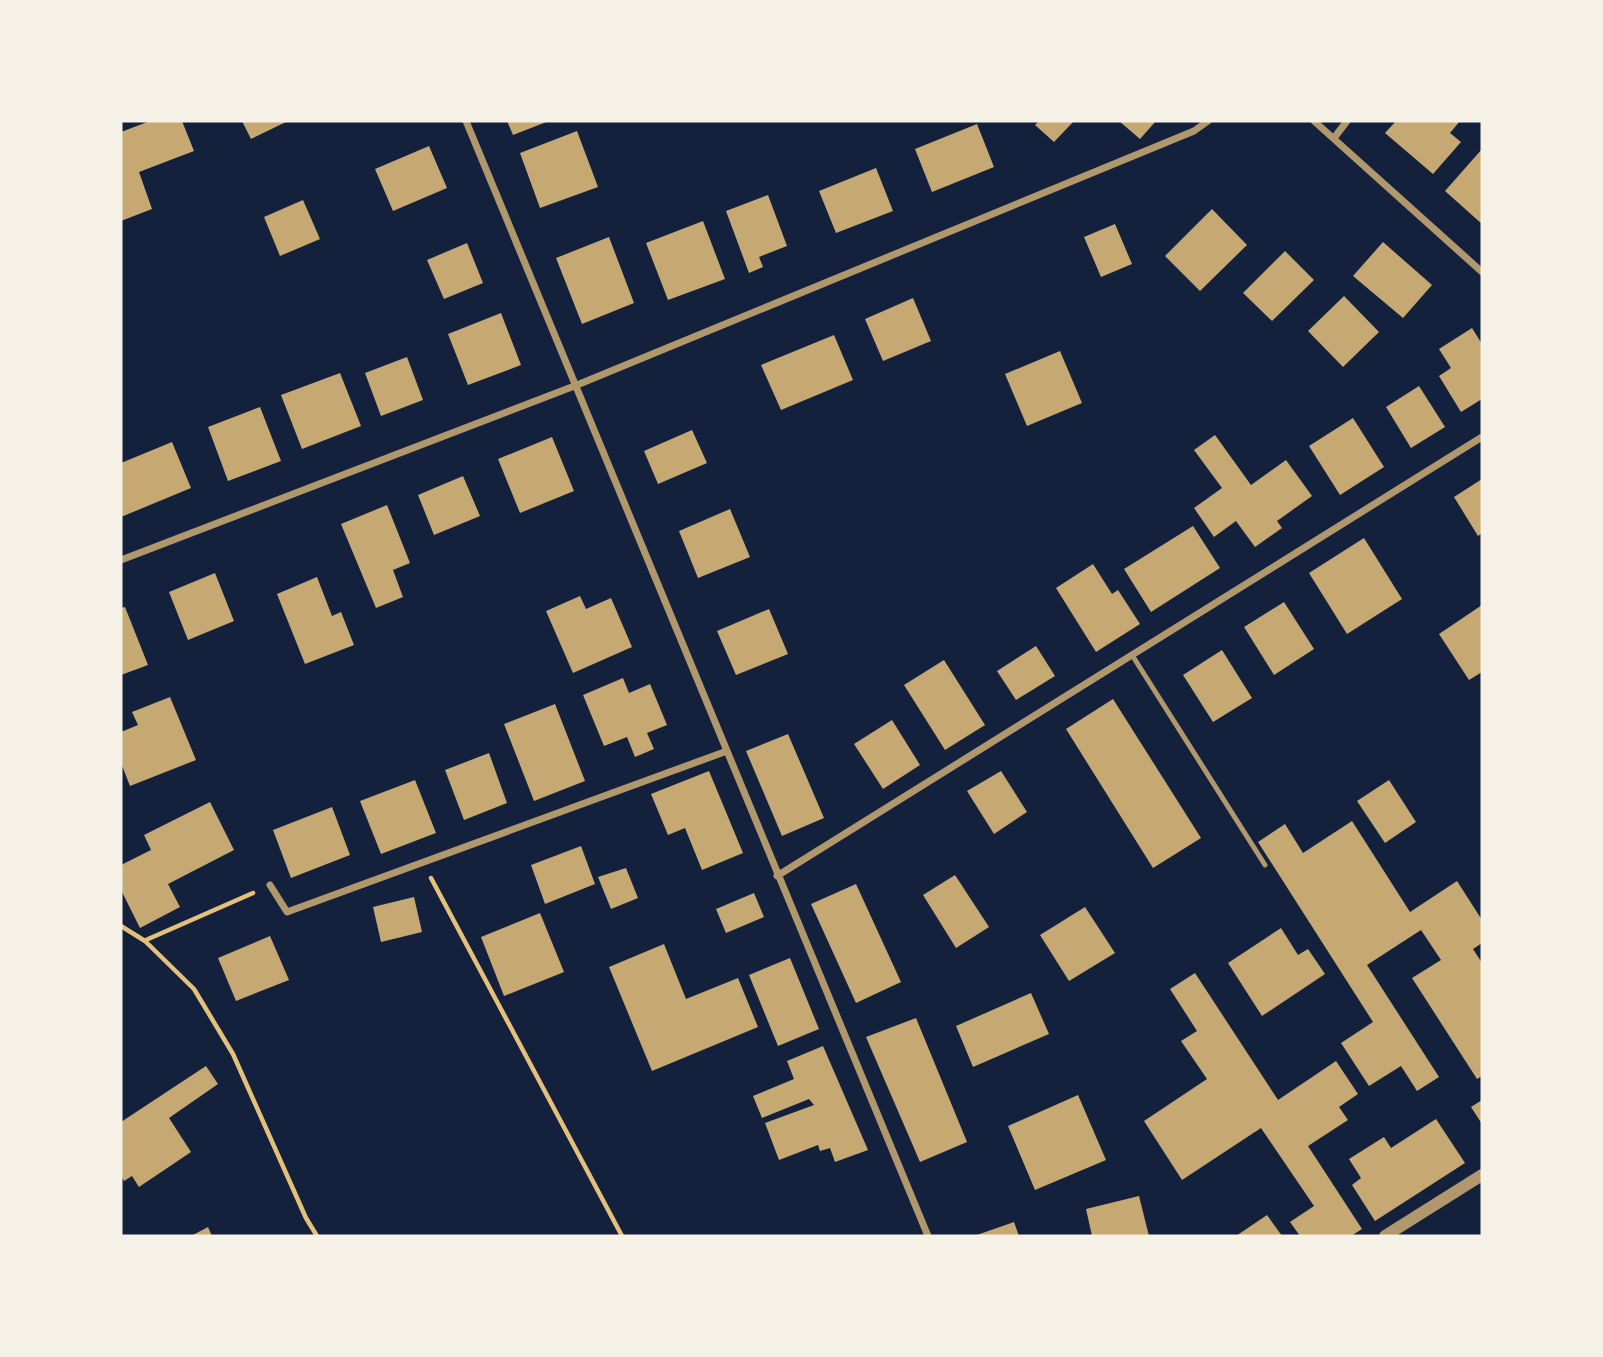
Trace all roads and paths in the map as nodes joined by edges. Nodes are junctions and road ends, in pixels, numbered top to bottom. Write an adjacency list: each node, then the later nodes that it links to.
1 (466, 121): 7 (street)
2 (1208, 121): 7 (street)
3 (1314, 121): 5 (street)
4 (1347, 121): 5 (street)
5 (1334, 138): 6 (street)
6 (1482, 272)
7 (577, 385): 9 (street); 11 (street)
8 (1482, 438): 10 (street)
9 (121, 560)
10 (1132, 655): 13 (lane); 14 (street)
11 (727, 751): 12 (street); 14 (street)
12 (422, 861): 15 (street); 20 (path)
13 (1265, 865)
14 (778, 876): 21 (street)
15 (270, 885): 17 (path)
16 (121, 926): 17 (path)
17 (145, 941): 19 (path)
18 (1482, 1175): 22 (street)
19 (317, 1236)
20 (622, 1236)
21 (928, 1236)
22 (1385, 1236)

